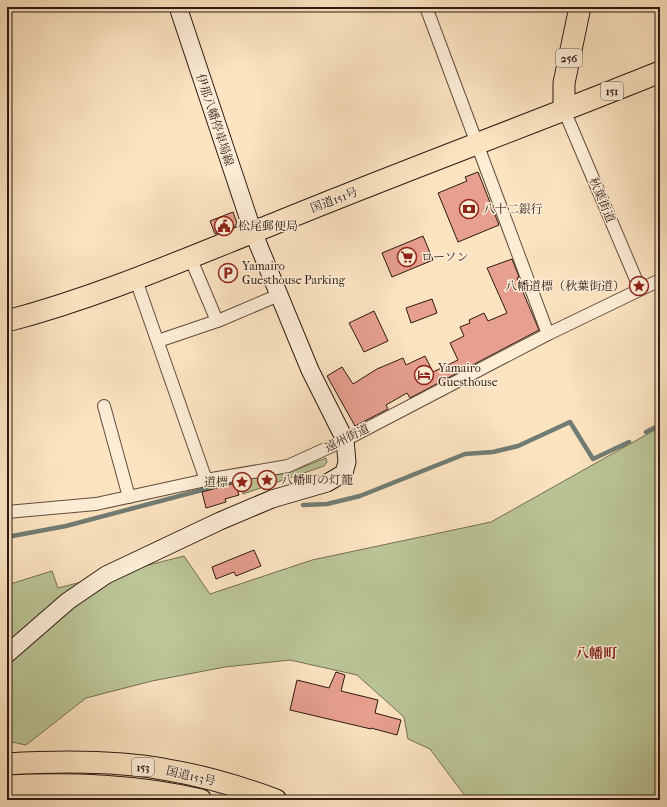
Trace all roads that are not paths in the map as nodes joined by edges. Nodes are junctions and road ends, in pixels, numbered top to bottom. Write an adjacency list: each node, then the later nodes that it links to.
1 (178, 7): 7 (street, 伊那八幡停車場線)
2 (426, 7): 6 (street)
3 (580, 7): 5 (highway, 256)
4 (660, 72): 5 (highway, 国道151号 / 151)
5 (564, 110): 6 (highway, 国道151号 / 151); 11 (street, 秋葉街道)
6 (477, 144): 7 (highway, 国道151号 / 151); 15 (street)
7 (253, 232): 8 (highway, 国道151号 / 151); 12 (street, 伊那八幡停車場線)
8 (190, 257): 9 (highway, 国道151号 / 151); 14 (street)
9 (136, 280): 13 (highway, 国道151号 / 151); 16 (street)
10 (660, 280): 11 (street, 遠州街道)
11 (640, 290): 15 (street, 遠州街道)
12 (279, 295): 14 (street); 18 (street, 伊那八幡停車場線)
13 (7, 321)
14 (217, 321): 16 (street)
15 (548, 334): 18 (street, 遠州街道)
16 (158, 341): 19 (street)
17 (104, 406): 20 (street)
18 (345, 440): 19 (street, 遠州街道); 22 (street)
19 (206, 480): 20 (street, 遠州街道)
20 (129, 497): 21 (street, 遠州街道)
21 (7, 512)
22 (7, 654)
23 (7, 764): 26 (highway, 国道153号 / 153)
24 (7, 786): 25 (highway, 国道153号 / 153)
25 (201, 800)
26 (276, 800)

